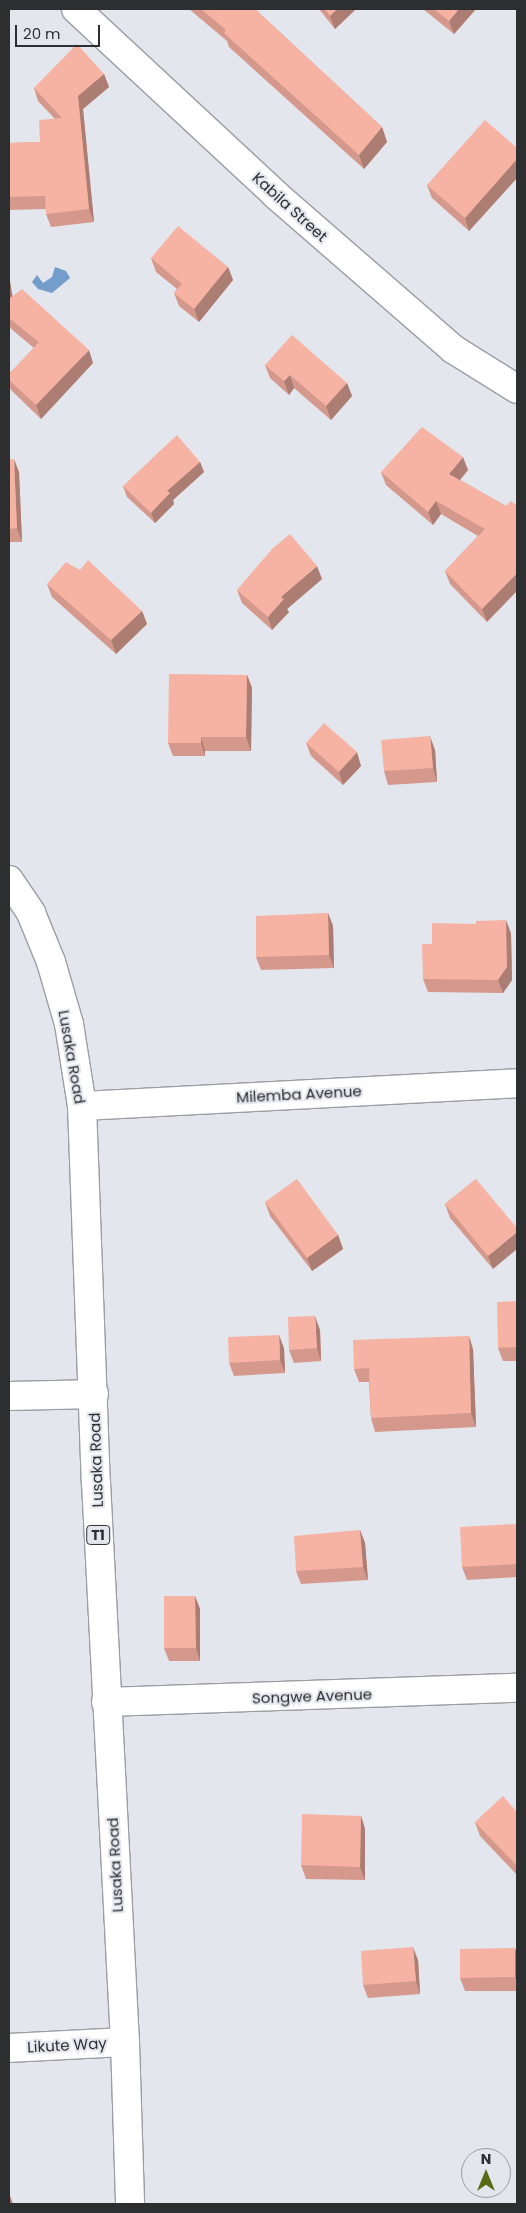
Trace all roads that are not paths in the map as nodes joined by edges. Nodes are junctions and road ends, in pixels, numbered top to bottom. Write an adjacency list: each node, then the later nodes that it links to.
1 (76, 9): 2 (main road, Kabila Street)
2 (517, 389)
3 (9, 880): 5 (main road, Lusaka Road / T1)
4 (517, 1083): 5 (main road, Milemba Avenue)
5 (82, 1106): 6 (main road, Lusaka Road / T1)
6 (94, 1394): 7 (main road); 9 (main road, Lusaka Road / T1)
7 (9, 1396)
8 (517, 1688): 9 (main road, Songwe Avenue)
9 (106, 1702): 10 (main road, Lusaka Road / T1)
10 (125, 2042): 11 (main road, Likute Way); 12 (main road, Lusaka Road / T1)
11 (9, 2048)
12 (130, 2204)

